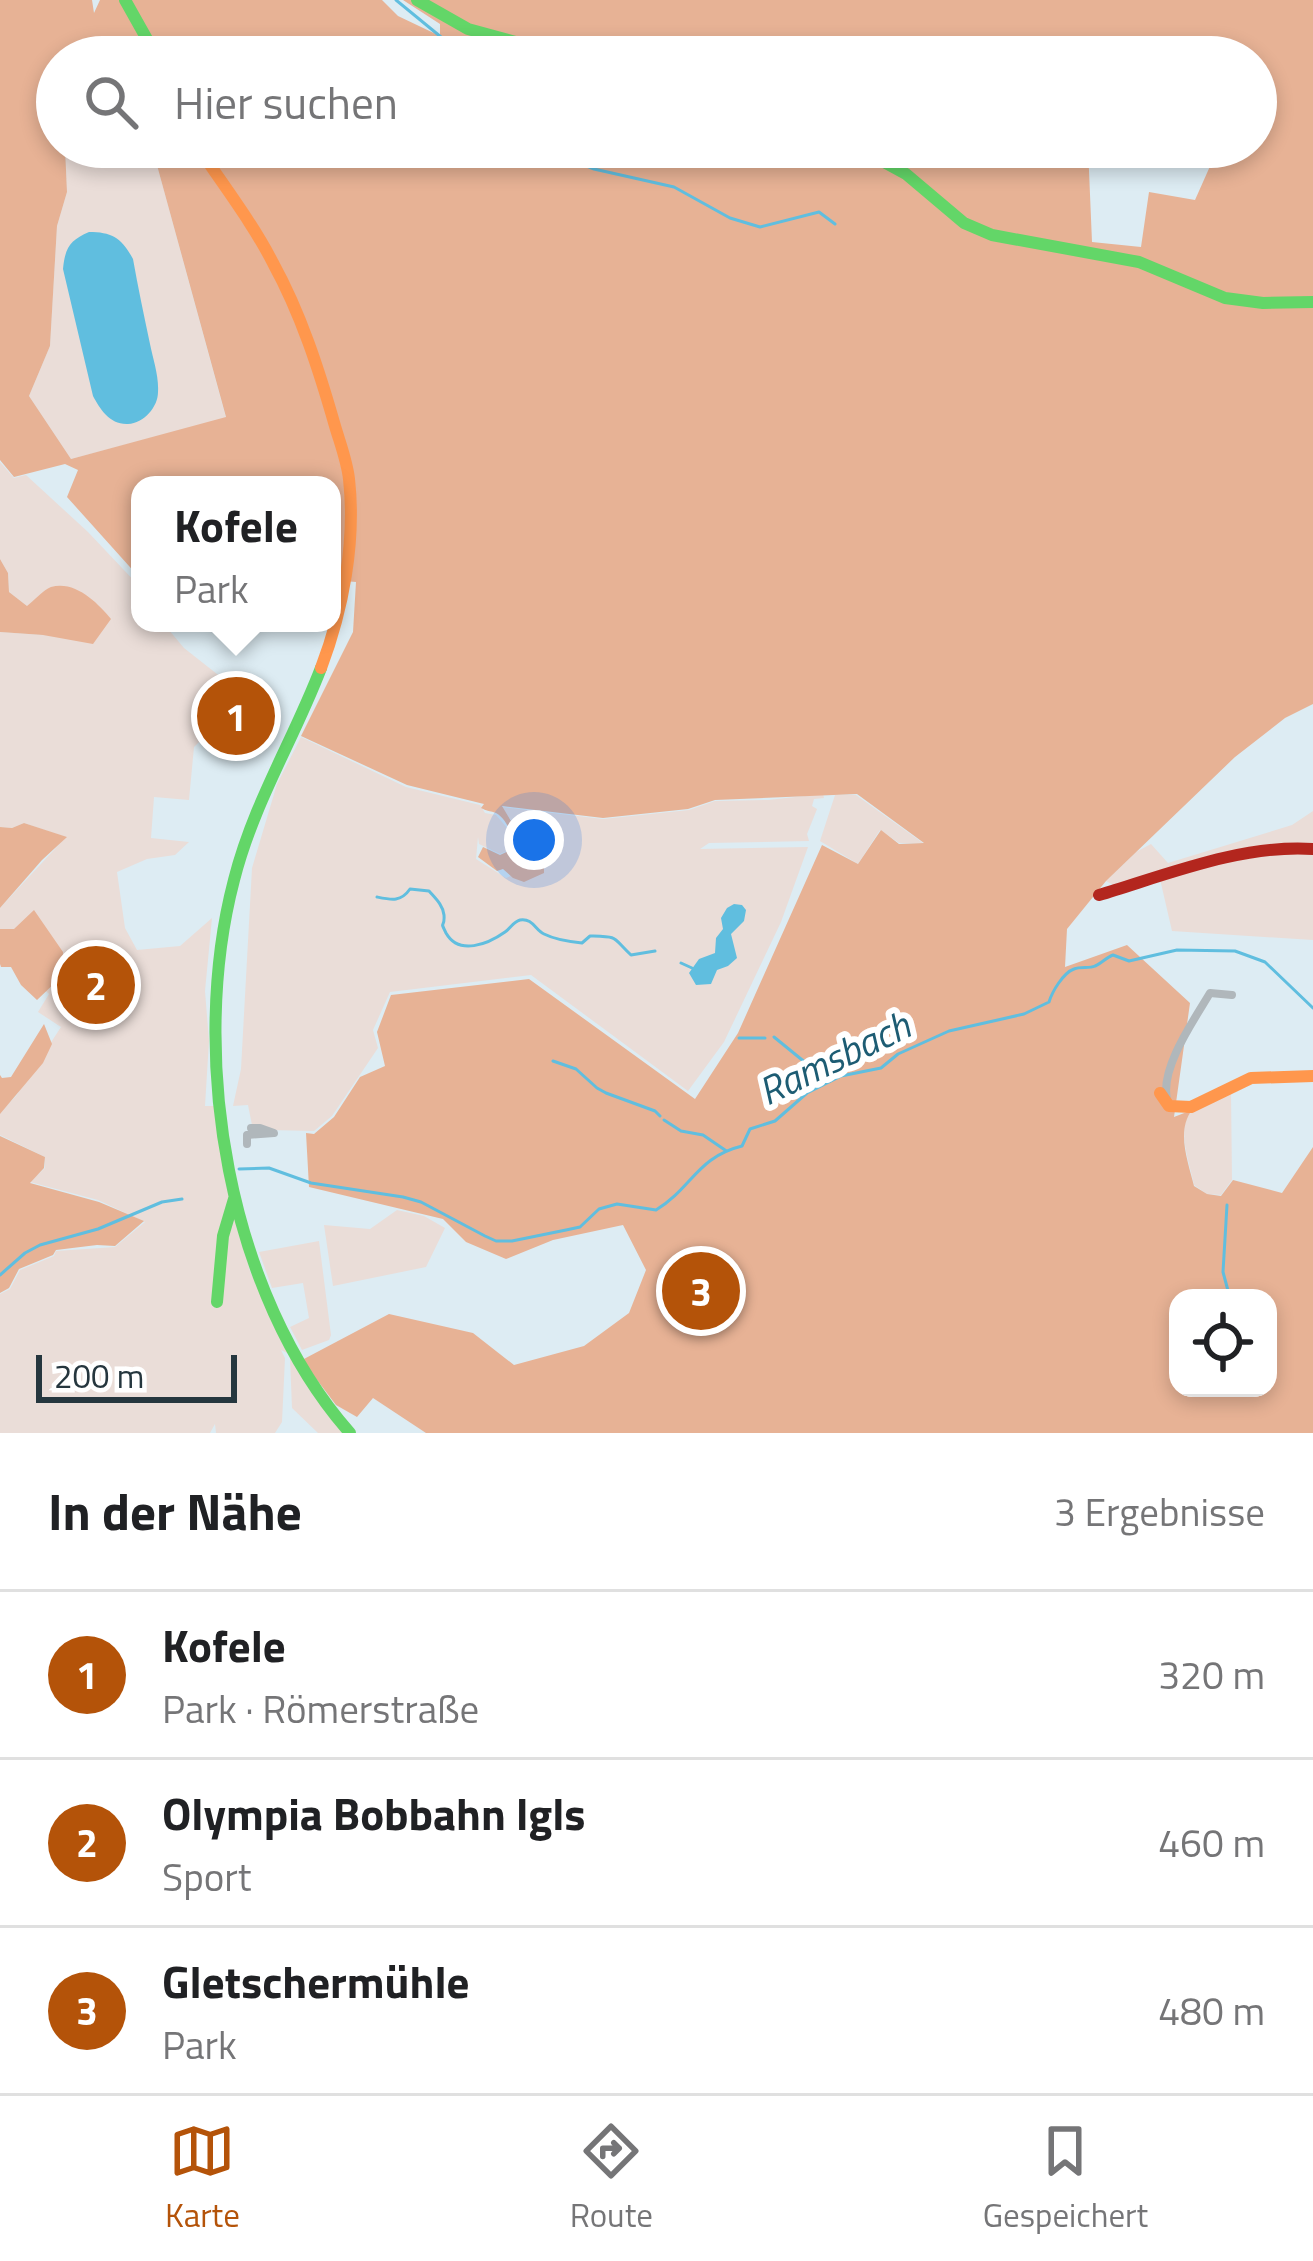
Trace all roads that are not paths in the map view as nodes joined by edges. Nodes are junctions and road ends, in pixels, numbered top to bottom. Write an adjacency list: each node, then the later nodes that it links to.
1 (125, 0): 3 (main road)
2 (417, 0): 4 (main road)
3 (145, 36)
4 (494, 36)
5 (212, 168): 8 (main road)
6 (896, 168): 7 (main road)
7 (1313, 302)
8 (341, 607)
9 (334, 632): 18 (main road)
10 (1313, 849): 11 (main road)
11 (1099, 895)
12 (1232, 995): 15 (street)
13 (1313, 1076): 15 (main road)
14 (1160, 1093): 15 (main road)
15 (1169, 1106)
16 (250, 1128): 17 (street)
17 (247, 1144)
18 (235, 1199): 19 (main road); 20 (main road)
19 (217, 1302)
20 (350, 1433)

